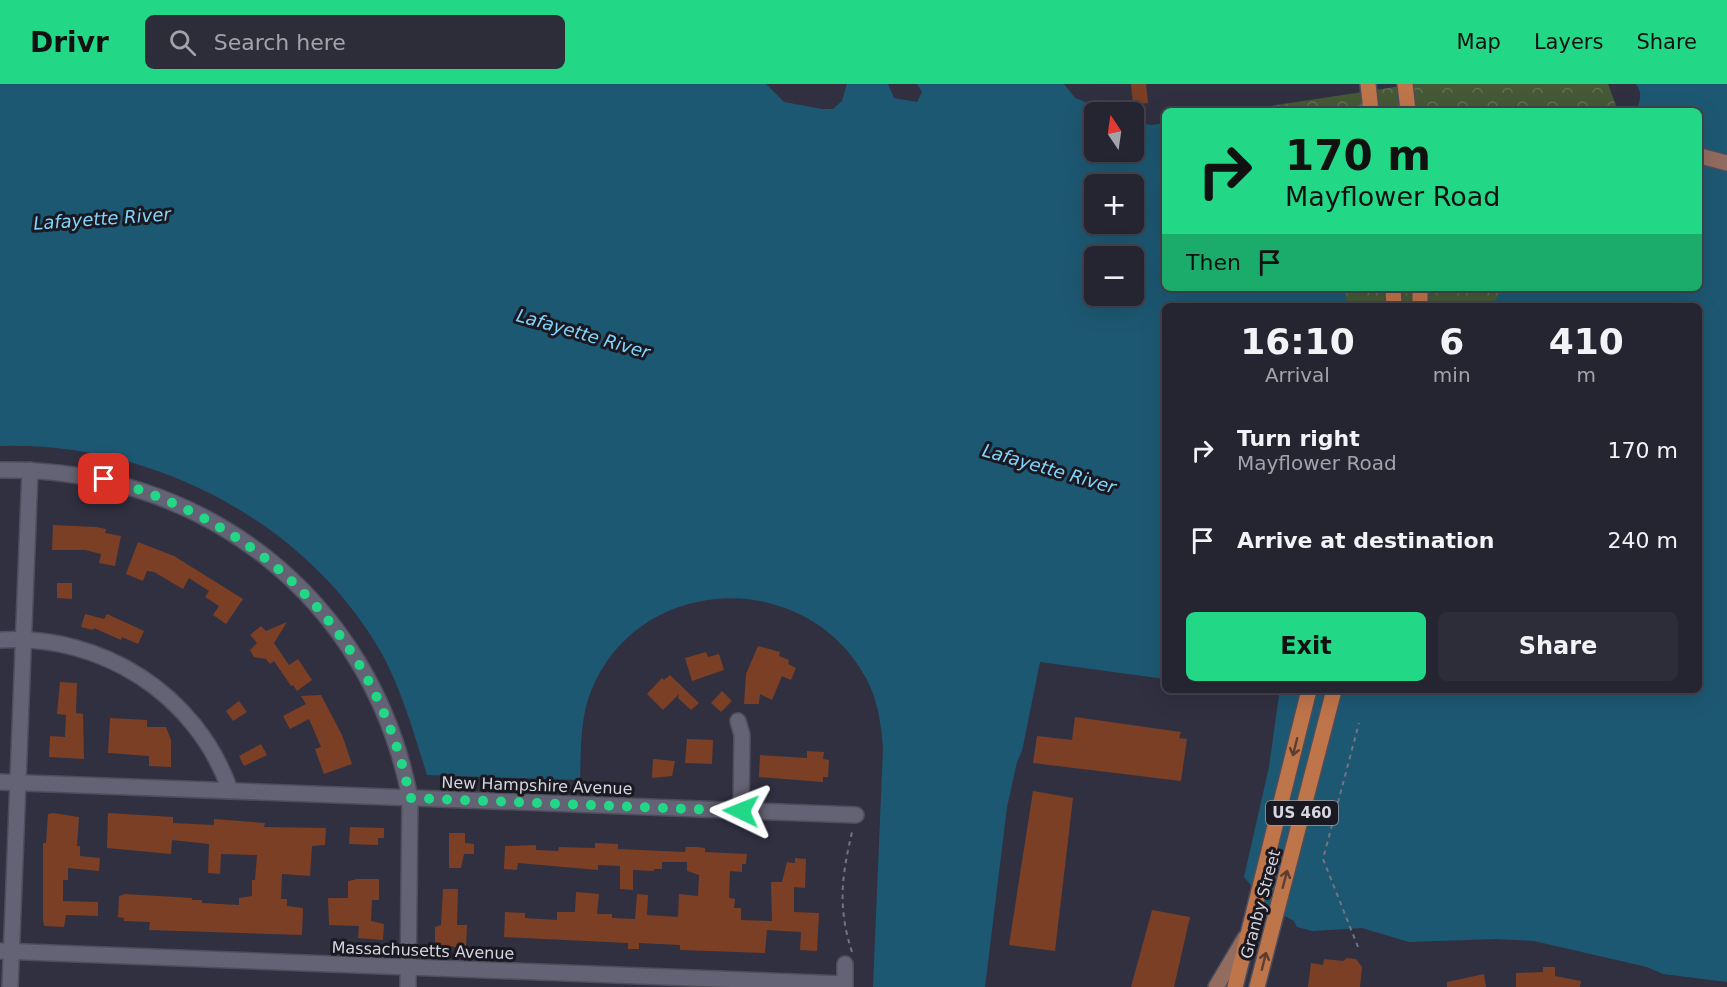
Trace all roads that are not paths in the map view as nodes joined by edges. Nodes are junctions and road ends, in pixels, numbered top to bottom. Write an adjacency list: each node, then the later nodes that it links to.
1 (1368, 84): 3 (main road)
2 (1405, 84): 4 (main road)
3 (1366, 108)
4 (1408, 108)
5 (1702, 157): 6 (street)
6 (1727, 163)
7 (0, 470): 8 (street)
8 (30, 470): 9 (street); 17 (street)
9 (25, 639): 10 (street); 15 (street); 16 (street)
10 (0, 640)
11 (1308, 693): 20 (main road, Granby Street / US 460, one-way to 20)
12 (1333, 693): 29 (main road, Granby Street / US 460, one-way to 12)
13 (738, 721): 18 (street)
14 (0, 782): 15 (street, New Hampshire Avenue)
15 (18, 783): 16 (street, New Hampshire Avenue); 21 (street)
16 (230, 790): 17 (street, New Hampshire Avenue)
17 (410, 798): 18 (street, New Hampshire Avenue); 23 (street)
18 (741, 811): 19 (street, New Hampshire Avenue)
19 (856, 815)
20 (1250, 930): 27 (street); 28 (main road, Granby Street / US 460)
21 (6, 951): 23 (street, Massachusetts Avenue); 25 (street)
22 (849, 961): 24 (street, Massachusetts Avenue)
23 (409, 968): 24 (street, Massachusetts Avenue); 26 (street)
24 (845, 985)
25 (10, 987)
26 (408, 987)
27 (1216, 987)
28 (1235, 987)
29 (1257, 987)

